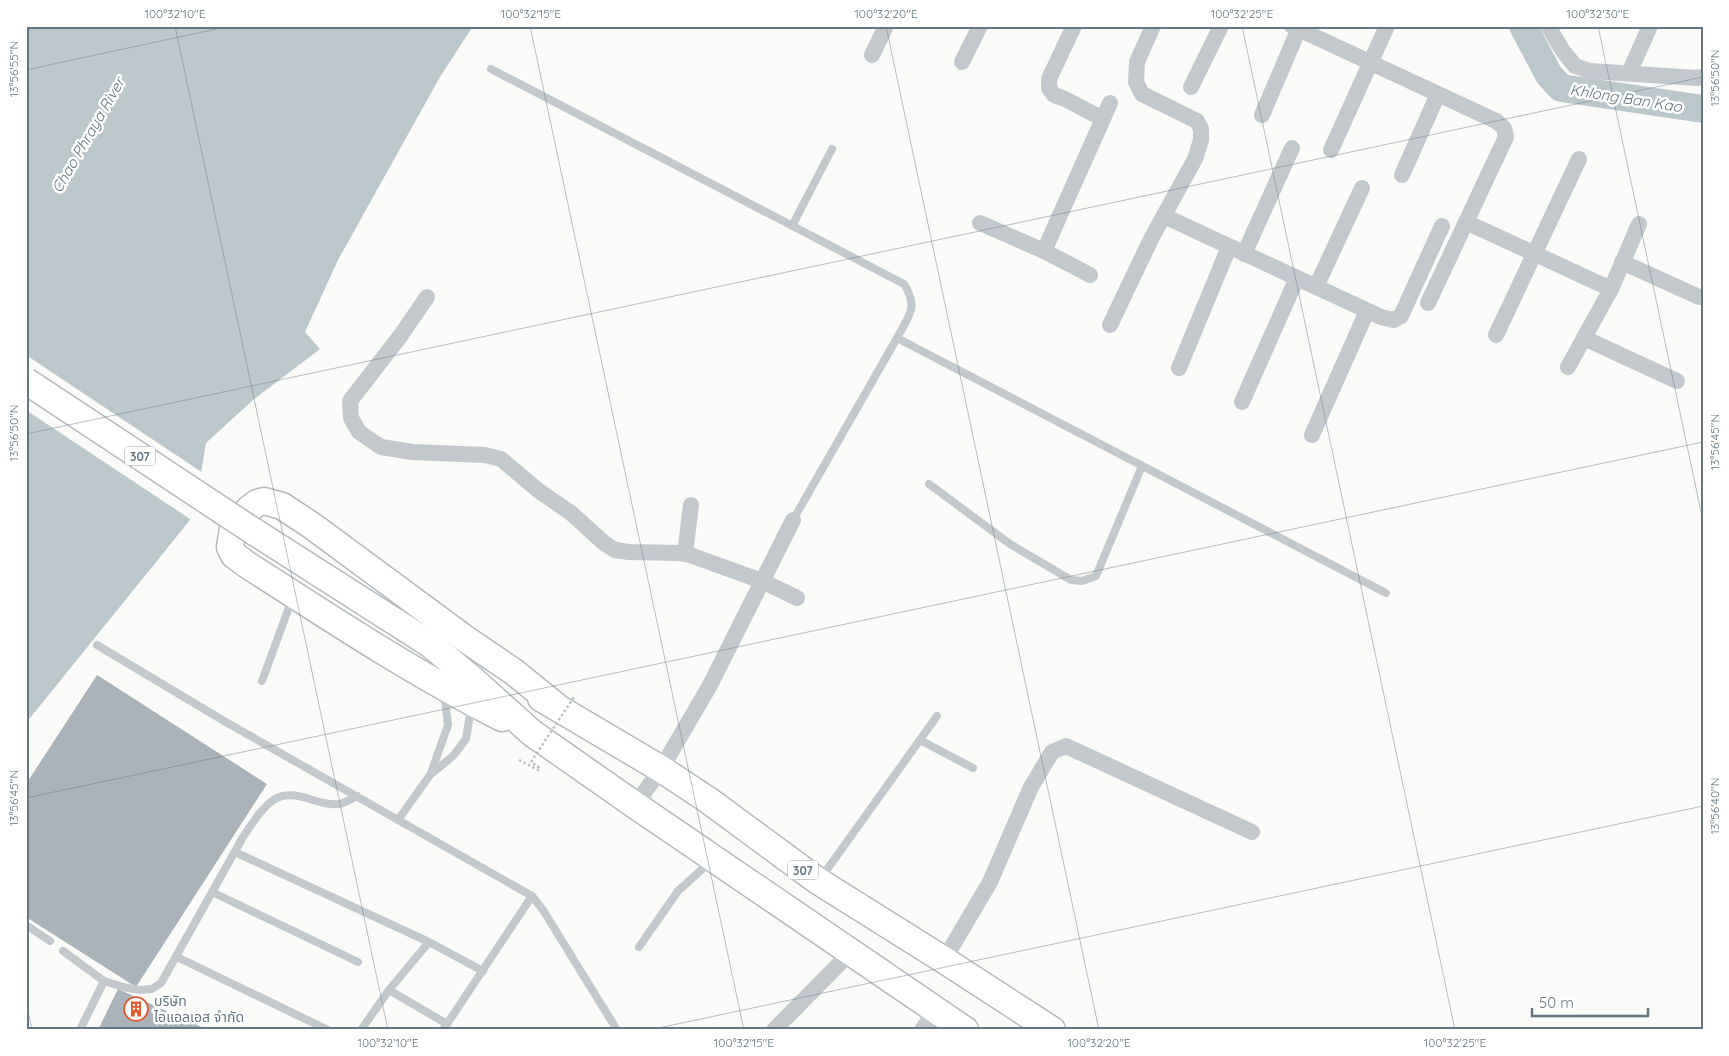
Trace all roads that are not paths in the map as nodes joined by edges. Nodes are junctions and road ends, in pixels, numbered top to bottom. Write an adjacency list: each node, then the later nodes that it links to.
1 (886, 26): 10 (street)
2 (980, 26): 11 (street)
3 (1074, 26): 20 (street)
4 (1153, 26): 27 (street)
5 (1220, 26): 16 (street)
6 (1387, 26): 12 (street)
7 (1650, 26): 14 (street)
8 (1296, 27): 12 (street); 19 (street)
9 (1553, 29): 14 (street)
10 (872, 56)
11 (962, 62)
12 (1370, 62): 17 (street); 23 (street)
13 (491, 69): 31 (lane)
14 (1629, 74): 15 (street)
15 (1703, 77)
16 (1191, 87)
17 (1438, 94): 25 (street); 28 (street)
18 (1110, 103): 20 (street)
19 (1262, 115)
20 (1103, 119): 34 (street)
21 (1292, 148): 33 (street)
22 (832, 149): 31 (lane)
23 (1331, 150)
24 (1579, 158): 35 (street)
25 (1402, 176)
26 (1362, 188): 39 (street)
27 (1164, 216): 33 (street); 45 (street)
28 (1466, 222): 35 (street); 43 (street)
29 (980, 223): 34 (street)
30 (1639, 224): 36 (street)
31 (792, 226): 47 (lane)
32 (1442, 226): 44 (street)
33 (1237, 250): 38 (street); 50 (street)
34 (1044, 251): 37 (street)
35 (1534, 254): 40 (street); 46 (street)
36 (1622, 262): 40 (street); 42 (street)
37 (1090, 275)
38 (1297, 278): 39 (street); 53 (street)
39 (1316, 287): 44 (street)
40 (1611, 289): 48 (street)
41 (427, 297): 59 (street)
42 (1699, 297)
43 (1428, 303)
44 (1367, 311): 54 (street)
45 (1110, 324)
46 (1496, 335)
47 (897, 338): 55 (lane); 58 (lane)
48 (1584, 338): 49 (street); 52 (street)
49 (1568, 367)
50 (1179, 368)
51 (26, 381): 64 (main road, 307, bridge)
52 (1677, 381)
53 (1242, 402)
54 (1312, 435)
55 (1142, 466): 56 (lane); 61 (lane)
56 (929, 484)
57 (692, 505): 59 (street)
58 (793, 520): 60 (street)
59 (685, 554): 60 (street)
60 (762, 581): 63 (street); 74 (street)
61 (1386, 594)
62 (294, 595): 66 (lane); 67 (main road); 69 (main road)
63 (797, 598)
64 (430, 644): 69 (main road, 307); 71 (main road, 307)
65 (98, 645): 76 (lane)
66 (262, 681)
67 (443, 686): 68 (main road); 75 (lane)
68 (472, 702): 71 (main road); 75 (lane)
69 (565, 702): 74 (main road, 307)
70 (937, 716): 72 (lane)
71 (532, 733): 77 (main road, 307)
72 (920, 740): 73 (lane); 82 (lane)
73 (973, 768)
74 (661, 769): 77 (street); 82 (main road, 307)
75 (430, 775): 78 (lane)
76 (357, 796): 78 (lane); 80 (lane)
77 (635, 806): 81 (main road, 307)
78 (398, 820): 84 (lane)
79 (1252, 832): 92 (street)
80 (235, 852): 83 (lane); 87 (lane)
81 (714, 859): 88 (lane); 90 (main road, 307)
82 (818, 881): 92 (main road, 307)
83 (212, 892): 91 (lane); 93 (lane)
84 (532, 896): 94 (lane); 102 (lane)
85 (26, 925): 86 (lane)
86 (50, 941)
87 (429, 942): 94 (lane); 96 (lane)
88 (640, 947)
89 (63, 951): 95 (lane)
90 (851, 952): 97 (main road, 307); 103 (street)
91 (177, 957): 95 (lane); 100 (lane)
92 (944, 960): 105 (main road, 307)
93 (358, 962)
94 (483, 971): 98 (lane)
95 (104, 981): 99 (lane)
96 (388, 990): 98 (lane); 101 (lane)
97 (929, 1020): 104 (main road, 307)
98 (445, 1027)
99 (80, 1030)
100 (328, 1030)
101 (361, 1030)
102 (617, 1030)
103 (774, 1030)
104 (965, 1030)
105 (1052, 1030)

